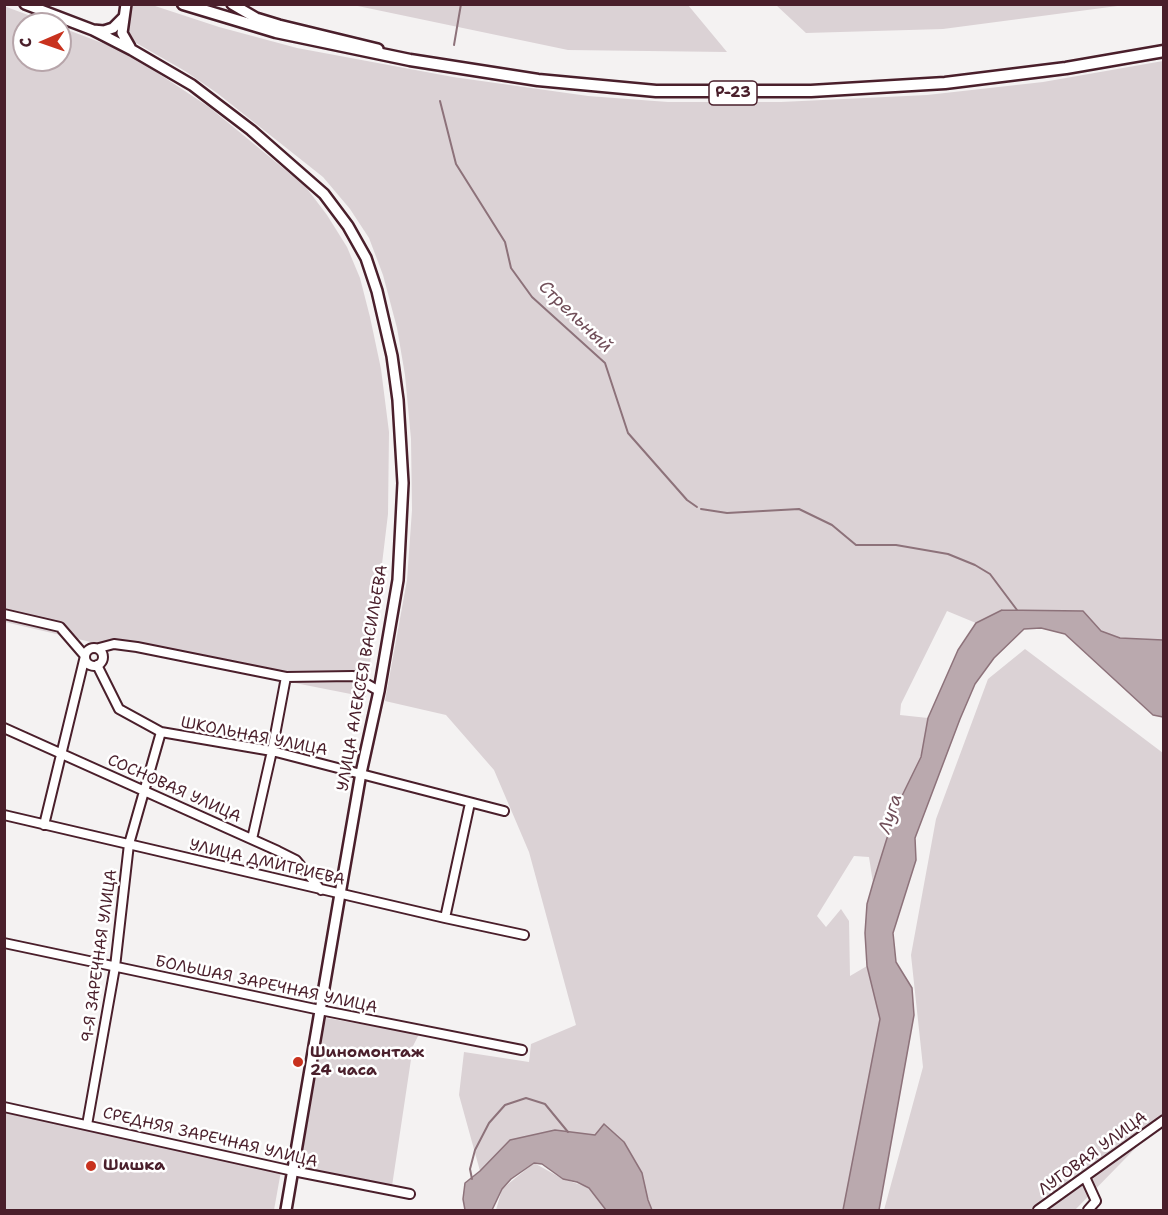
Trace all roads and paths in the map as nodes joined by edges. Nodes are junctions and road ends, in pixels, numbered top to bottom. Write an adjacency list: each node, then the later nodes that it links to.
1 (25, 4): 6 (main road, УЛИЦА АЛЕКСЕЯ ВАСИЛЬЕВА)
2 (126, 4): 5 (main road)
3 (183, 4): 9 (highway, Р-23)
4 (232, 4): 9 (main road)
5 (124, 16): 6 (main road); 7 (main road)
6 (93, 30): 7 (main road, УЛИЦА АЛЕКСЕЯ ВАСИЛЬЕВА)
7 (132, 50): 15 (main road, УЛИЦА АЛЕКСЕЯ ВАСИЛЬЕВА)
8 (1164, 51): 9 (highway, Р-23)
9 (450, 67)
10 (4, 614): 12 (street)
11 (99, 648): 12 (street); 13 (street); 14 (street)
12 (84, 659): 13 (street); 19 (street)
13 (97, 666): 17 (street, ШКОЛЬНАЯ УЛИЦА)
14 (286, 677): 15 (street); 18 (street)
15 (379, 690): 20 (main road, УЛИЦА АЛЕКСЕЯ ВАСИЛЬЕВА)
16 (4, 728): 19 (street, СОСНОВАЯ УЛИЦА)
17 (161, 732): 18 (street, ШКОЛЬНАЯ УЛИЦА); 21 (street, 9-Я ЗАРЕЧНАЯ УЛИЦА)
18 (272, 751): 20 (street, ШКОЛЬНАЯ УЛИЦА); 26 (street)
19 (60, 753): 21 (street, СОСНОВАЯ УЛИЦА); 25 (street)
20 (362, 773): 22 (street, ШКОЛЬНАЯ УЛИЦА); 29 (main road, УЛИЦА АЛЕКСЕЯ ВАСИЛЬЕВА)
21 (145, 792): 26 (street, СОСНОВАЯ УЛИЦА); 27 (street, 9-Я ЗАРЕЧНАЯ УЛИЦА)
22 (470, 803): 23 (street, ШКОЛЬНАЯ УЛИЦА); 30 (street)
23 (504, 811)
24 (4, 814): 25 (street, УЛИЦА ДМИТРИЕВА)
25 (44, 825): 27 (street, УЛИЦА ДМИТРИЕВА)
26 (252, 839): 28 (street, СОСНОВАЯ УЛИЦА)
27 (129, 844): 28 (street, УЛИЦА ДМИТРИЕВА); 33 (street, 9-Я ЗАРЕЧНАЯ УЛИЦА)
28 (321, 890): 29 (street, УЛИЦА ДМИТРИЕВА)
29 (340, 894): 30 (street, УЛИЦА ДМИТРИЕВА); 34 (main road, УЛИЦА АЛЕКСЕЯ ВАСИЛЬЕВА)
30 (445, 918): 31 (street, УЛИЦА ДМИТРИЕВА)
31 (524, 935)
32 (4, 943): 33 (street, БОЛЬШАЯ ЗАРЕЧНАЯ УЛИЦА)
33 (115, 967): 34 (street, БОЛЬШАЯ ЗАРЕЧНАЯ УЛИЦА); 38 (street, 9-Я ЗАРЕЧНАЯ УЛИЦА)
34 (320, 1010): 35 (street, БОЛЬШАЯ ЗАРЕЧНАЯ УЛИЦА); 39 (main road, УЛИЦА АЛЕКСЕЯ ВАСИЛЬЕВА)
35 (522, 1050)
36 (4, 1107): 38 (street, СРЕДНЯЯ ЗАРЕЧНАЯ УЛИЦА)
37 (1164, 1120): 40 (street, ЛУГОВАЯ УЛИЦА)
38 (87, 1125): 39 (street, СРЕДНЯЯ ЗАРЕЧНАЯ УЛИЦА)
39 (292, 1171): 41 (street, СРЕДНЯЯ ЗАРЕЧНАЯ УЛИЦА); 42 (main road, УЛИЦА АЛЕКСЕЯ ВАСИЛЬЕВА)
40 (1085, 1177): 43 (street, ЛУГОВАЯ УЛИЦА); 44 (street)
41 (410, 1194)
42 (286, 1210)
43 (1038, 1210)
44 (1088, 1210)

